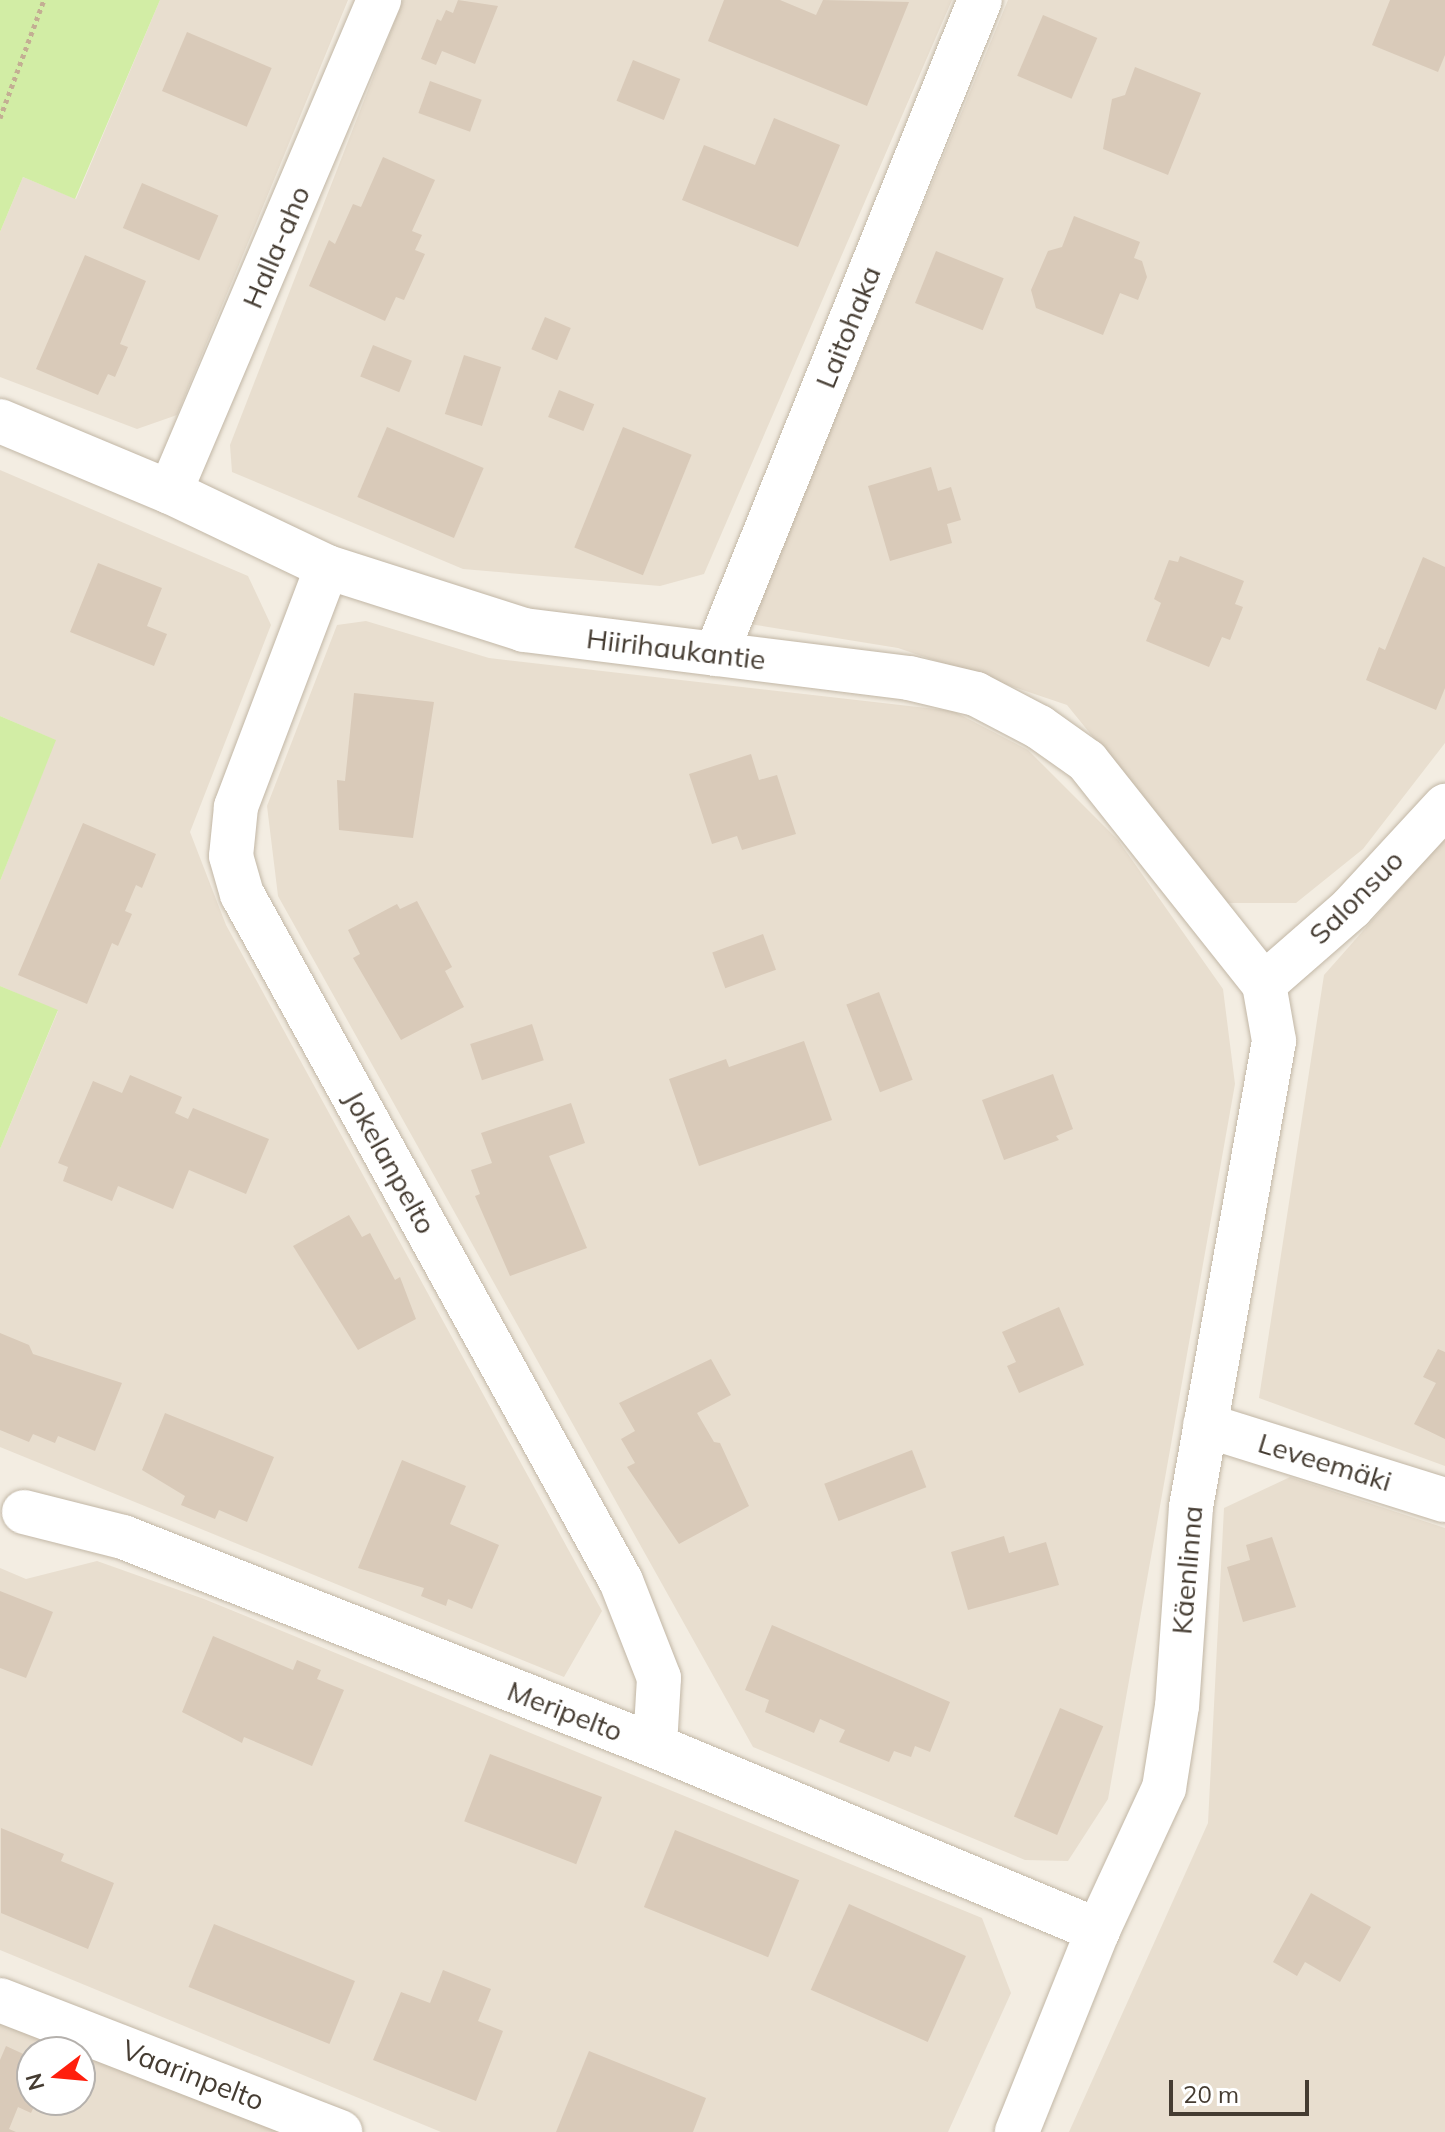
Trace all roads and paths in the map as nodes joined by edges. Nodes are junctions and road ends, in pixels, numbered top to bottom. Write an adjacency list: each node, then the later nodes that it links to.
1 (44, 0): 4 (path)
2 (379, 0): 6 (street, Halla-aho)
3 (980, 0): 8 (street, Laitohaka)
4 (0, 118)
5 (0, 421): 6 (street, Hiirihaukantie)
6 (170, 492): 7 (street, Hiirihaukantie)
7 (327, 567): 8 (street, Hiirihaukantie); 14 (street, Jokelanpelto)
8 (716, 654): 10 (street, Hiirihaukantie)
9 (1445, 806): 10 (street, Salonsuo)
10 (1264, 984): 11 (street, Käenlinna)
11 (1205, 1425): 12 (street, Leveemäki); 15 (street, Käenlinna)
12 (1445, 1500)
13 (24, 1512): 14 (street, Meripelto)
14 (655, 1746): 15 (street, Meripelto)
15 (1098, 1930): 18 (street, Käenlinna)
16 (0, 2000): 17 (street, Vaarinpelto)
17 (340, 2132)
18 (1017, 2132)

